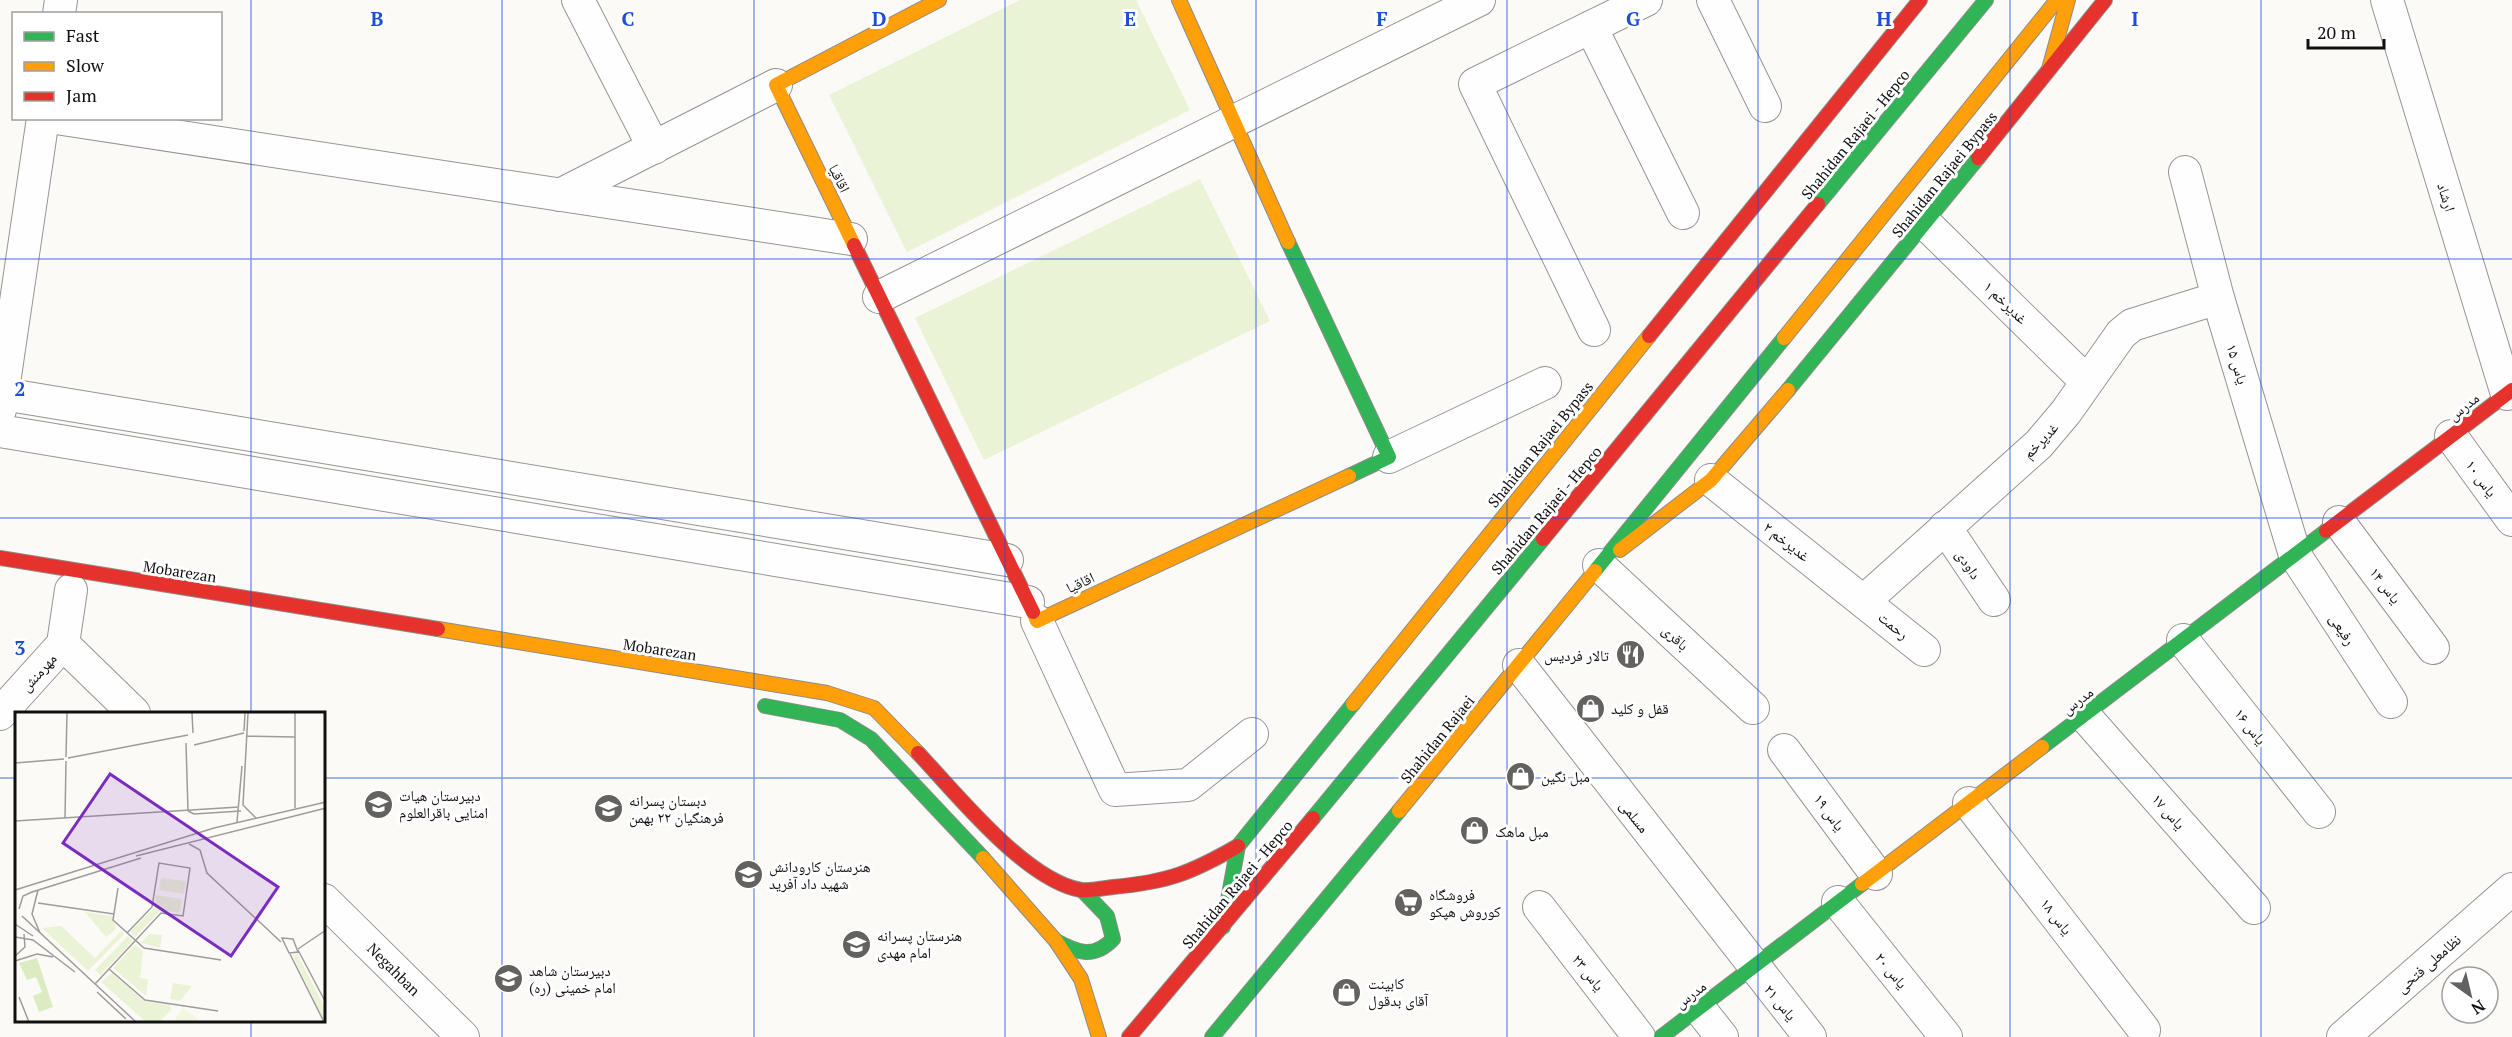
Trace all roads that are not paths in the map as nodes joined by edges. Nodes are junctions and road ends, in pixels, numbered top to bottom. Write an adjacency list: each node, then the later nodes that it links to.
1 (578, 0): 20 (street)
2 (939, 0): 15 (street)
3 (1179, 0): 19 (street)
4 (1479, 0): 19 (street)
5 (1646, 0): 13 (street)
6 (1713, 0): 16 (street)
7 (1920, 0): 63 (street, Shahidan Rajaei Bypass)
8 (1986, 0): 71 (street, Shahidan Rajaei - Hepco)
9 (2056, 0): 43 (street)
10 (2068, 0): 14 (street)
11 (2105, 0): 14 (street, Shahidan Rajaei Bypass)
12 (2387, 0): 31 (street, ارشاد)
13 (1591, 27): 23 (street); 28 (street)
14 (2049, 69): 24 (street, Shahidan Rajaei Bypass)
15 (776, 85): 20 (street); 25 (street, اقاقیا)
16 (1765, 106)
17 (43, 120): 32 (street)
18 (69, 120): 22 (street)
19 (1232, 122): 26 (street); 35 (street)
20 (654, 148): 22 (street)
21 (2185, 172): 27 (street, یاس ۱۵)
22 (560, 195): 25 (street)
23 (1683, 213)
24 (1925, 223): 29 (street, غدیرخم ۱); 36 (street, Shahidan Rajaei Bypass)
25 (851, 239): 26 (street, اقاقیا)
26 (879, 297): 42 (street, اقاقیا)
27 (2218, 298): 29 (street, غدیرخم); 40 (street, یاس ۱۵)
28 (1594, 330)
29 (2086, 381): 39 (street, غدیرخم)
30 (1545, 383): 35 (street)
31 (2510, 392): 34 (street, مدرس)
32 (1, 402): 42 (street)
33 (0, 431): 47 (street)
34 (2451, 436): 37 (street, یاس ۱۰); 38 (street, مدرس)
35 (1389, 457): 47 (street, اقاقیا)
36 (1711, 480): 43 (street, Shahidan Rajaei Bypass); 46 (street, غدیرخم ۲)
37 (2512, 520)
38 (2339, 522): 40 (street, مدرس); 50 (street, یاس ۱۴)
39 (1945, 527): 45 (street, داودی); 46 (street, غدیرخم)
40 (2295, 555): 48 (street, مدرس); 53 (street, رفیعی)
41 (0, 558): 66 (street, Mobarezan)
42 (1007, 560): 47 (street, اقاقیا)
43 (1599, 565): 52 (street, Shahidan Rajaei); 55 (street, باقری)
44 (71, 590): 49 (street, مهرمنش)
45 (1994, 600)
46 (1864, 601): 51 (street, رحمت)
47 (1039, 612): 59 (street)
48 (2183, 640): 58 (street, مدرس); 62 (street, یاس ۱۶)
49 (63, 644): 56 (street); 57 (street, مهرمنش)
50 (2433, 648)
51 (1924, 650)
52 (1519, 665): 73 (street, مسلمی); 79 (street, Shahidan Rajaei)
53 (2391, 702)
54 (748, 703): 72 (street)
55 (1753, 708)
56 (133, 712)
57 (0, 714)
58 (2084, 715): 61 (street, مدرس); 70 (street, یاس ۱۷)
59 (1252, 734)
60 (1784, 750): 64 (street, یاس ۱۹)
61 (1969, 803): 64 (street, مدرس); 75 (street, یاس ۱۸)
62 (2319, 812)
63 (1238, 846): 66 (street, Mobarezan); 71 (street, Shahidan Rajaei Bypass)
64 (1876, 874): 68 (street, مدرس)
65 (2512, 889): 85 (street, نظامعلی فتحی)
66 (1082, 890): 72 (street)
67 (326, 902): 76 (street, Negahban)
68 (1838, 902): 73 (street, مدرس); 84 (street, یاس ۲۰)
69 (1539, 908): 80 (street, یاس ۲۳)
70 (2254, 908)
71 (1223, 927): 78 (street, Shahidan Rajaei - Hepco)
72 (1056, 941): 77 (street)
73 (1753, 967): 74 (street, مدرس); 83 (street, یاس ۲۱)
74 (1699, 1008): 81 (street, مدرس); 82 (street)
75 (2144, 1030)
76 (463, 1037)
77 (1099, 1037)
78 (1128, 1037)
79 (1212, 1037)
80 (1639, 1037)
81 (1661, 1037)
82 (1722, 1037)
83 (1809, 1037)
84 (1946, 1037)
85 (2343, 1037)

